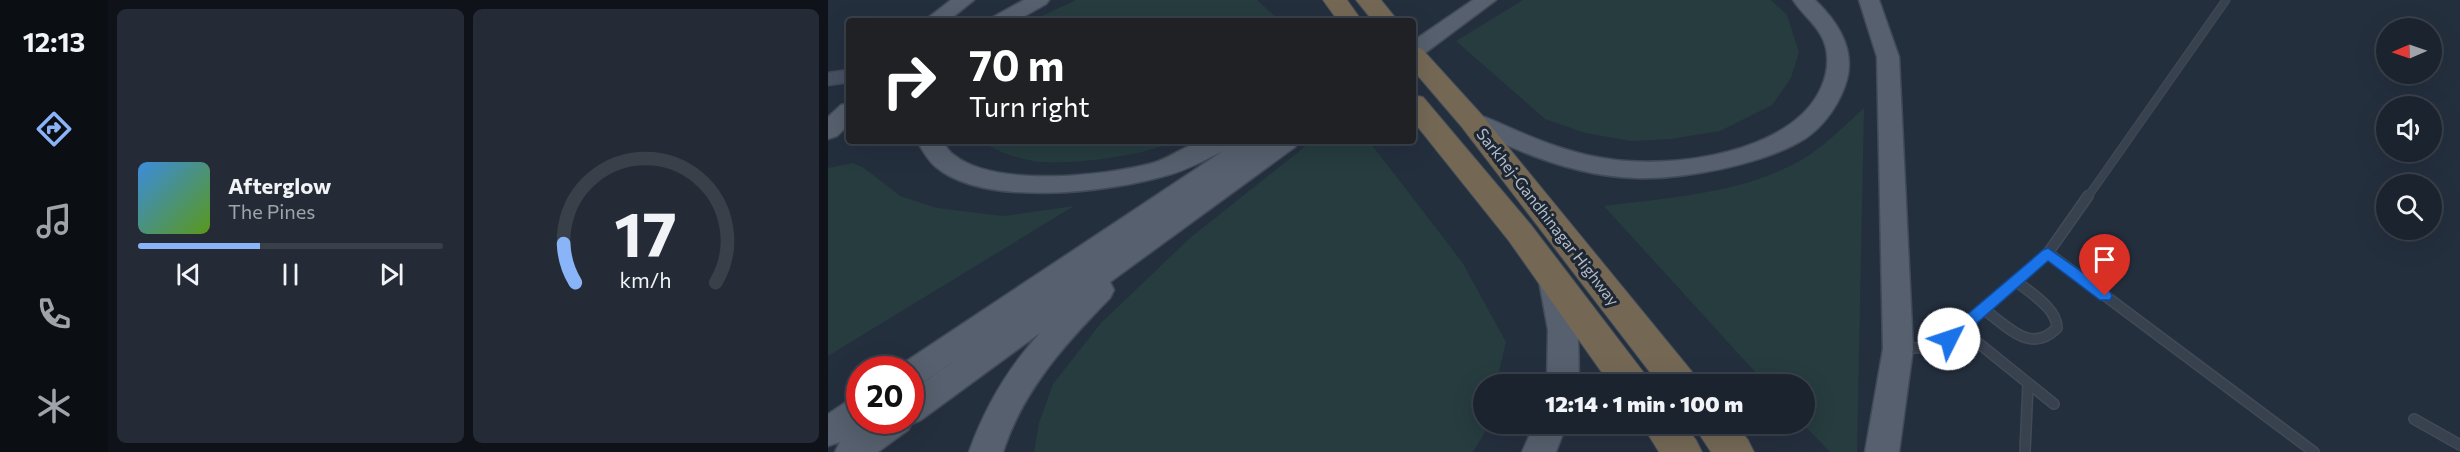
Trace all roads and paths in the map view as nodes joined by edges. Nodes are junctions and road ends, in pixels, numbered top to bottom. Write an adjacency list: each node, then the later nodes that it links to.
1 (964, 0): 9 (main road)
2 (981, 0): 10 (main road)
3 (1039, 0): 11 (main road)
4 (1368, 0): 12 (highway)
5 (1803, 0): 22 (main road)
6 (1869, 0): 34 (main road)
7 (2226, 0): 29 (lane)
8 (1479, 2): 13 (main road); 14 (main road)
9 (938, 18)
10 (958, 18)
11 (1006, 18)
12 (1383, 18)
13 (1416, 32)
14 (1416, 50)
15 (1416, 56): 22 (highway, Sarkhej-Gandhinagar Highway)
16 (846, 76): 17 (street)
17 (828, 79)
18 (846, 91): 20 (main road)
19 (1416, 107): 30 (highway, Sarkhej-Gandhinagar Highway)
20 (828, 108)
21 (846, 113): 23 (main road)
22 (1471, 120): 38 (highway, Sarkhej-Gandhinagar Highway)
23 (828, 130)
24 (930, 144): 25 (main road)
25 (1217, 144)
26 (1251, 144): 35 (main road)
27 (1282, 144): 28 (main road)
28 (1158, 232): 40 (main road); 51 (main road)
29 (2048, 253): 31 (lane); 57 (lane)
30 (1553, 281): 36 (main road); 37 (highway, Sarkhej-Gandhinagar Highway)
31 (2016, 281): 32 (lane); 32 (lane)
32 (1983, 309): 33 (lane)
33 (1961, 328): 34 (lane); 39 (lane)
34 (1898, 349): 55 (main road)
35 (924, 366)
36 (1563, 374)
37 (1623, 374)
38 (1672, 374)
39 (2028, 384): 41 (lane); 56 (lane)
40 (924, 400)
41 (2054, 404)
42 (2414, 419): 49 (lane)
43 (846, 420): 44 (main road)
44 (828, 432)
45 (877, 434): 50 (main road)
46 (1546, 434): 52 (main road)
47 (1668, 434): 53 (highway)
48 (1720, 434): 54 (highway)
49 (2460, 445)
50 (852, 452)
51 (986, 452)
52 (1539, 452)
53 (1682, 452)
54 (1734, 452)
55 (1882, 452)
56 (2025, 452)
57 (2314, 452)

